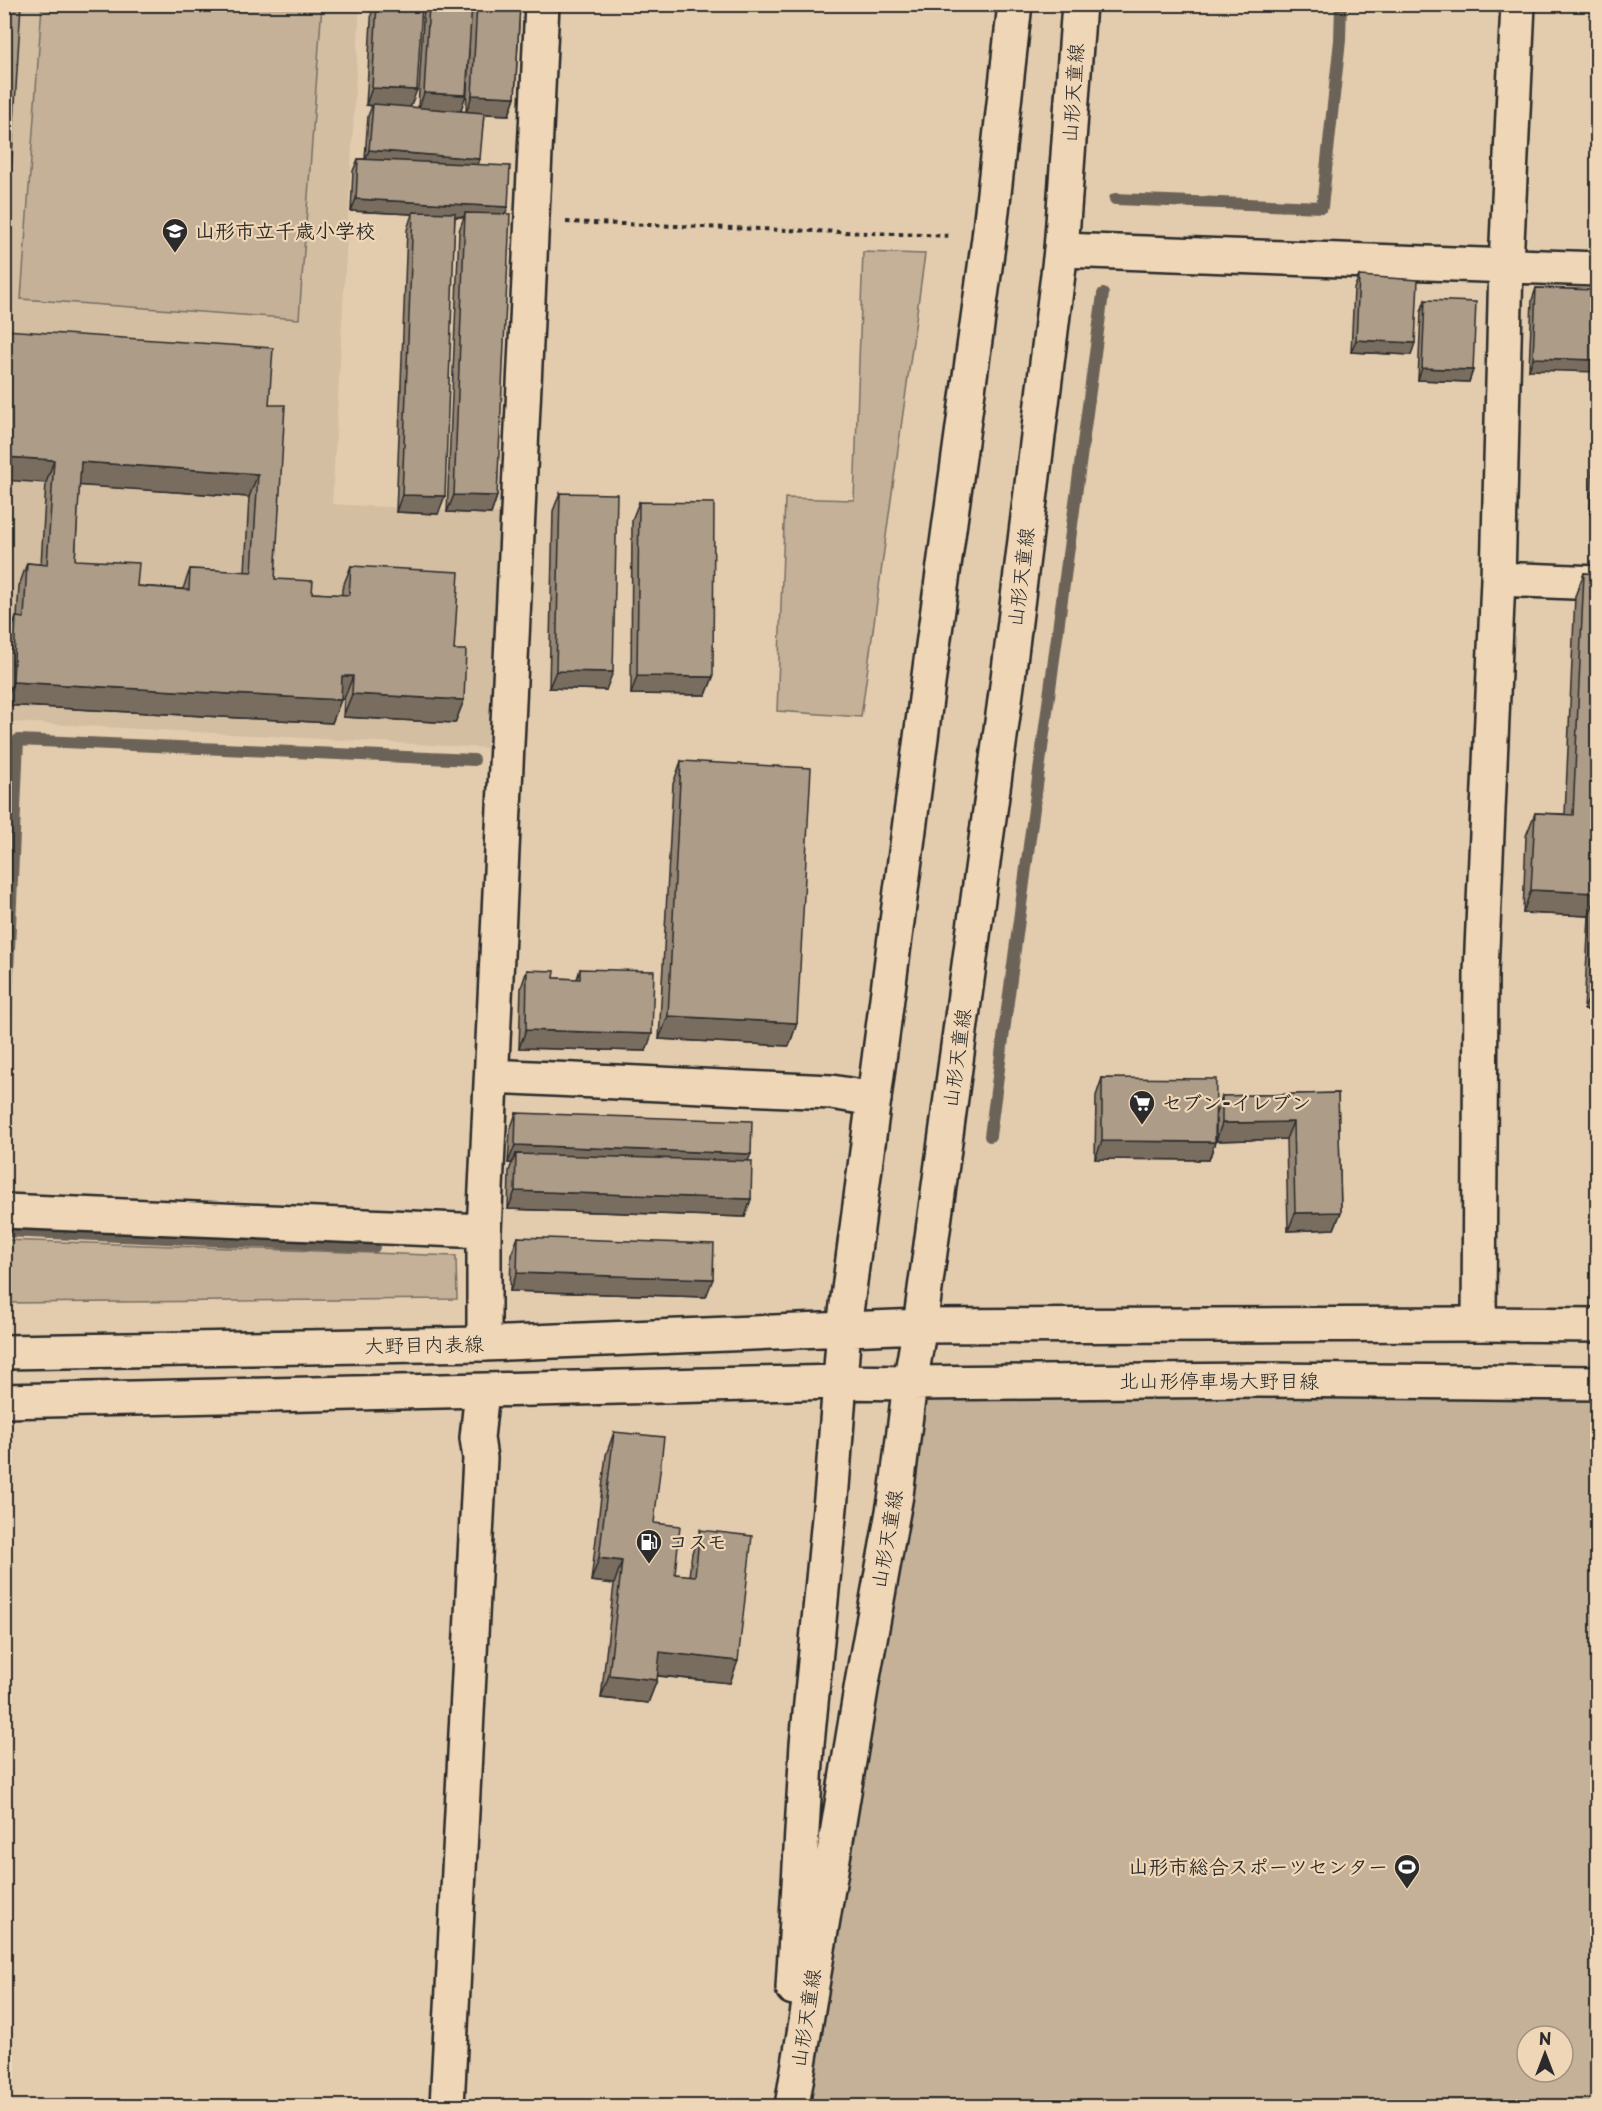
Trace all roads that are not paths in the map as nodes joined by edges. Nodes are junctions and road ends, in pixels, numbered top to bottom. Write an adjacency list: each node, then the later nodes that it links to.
1 (542, 4): 10 (main road)
2 (1015, 4): 11 (main road, 山形天童線)
3 (1079, 4): 5 (main road, 山形天童線)
4 (1518, 4): 6 (main road)
5 (1061, 250): 6 (main road); 16 (main road, 山形天童線)
6 (1506, 264): 7 (main road); 8 (main road)
7 (1598, 269)
8 (1498, 579): 9 (main road); 14 (main road)
9 (1598, 583)
10 (492, 1076): 11 (main road); 13 (main road)
11 (874, 1099): 17 (main road, 山形天童線)
12 (4, 1211): 13 (main road)
13 (484, 1231): 18 (main road)
14 (1479, 1324): 15 (main road); 16 (main road)
15 (1598, 1325)
16 (920, 1326): 17 (main road); 21 (main road, 山形天童線)
17 (844, 1328): 18 (main road, 大野目内表線); 20 (main road, 山形天童線)
18 (484, 1344): 19 (main road, 大野目内表線)
19 (4, 1352)
20 (840, 1382): 21 (main road, 北山形停車場大野目線); 23 (main road); 26 (main road, 山形天童線)
21 (910, 1383): 22 (main road, 北山形停車場大野目線); 27 (main road, 山形天童線)
22 (1598, 1383)
23 (482, 1391): 24 (main road); 25 (main road)
24 (4, 1401)
25 (447, 2106)
26 (786, 2106)
27 (792, 2106)

